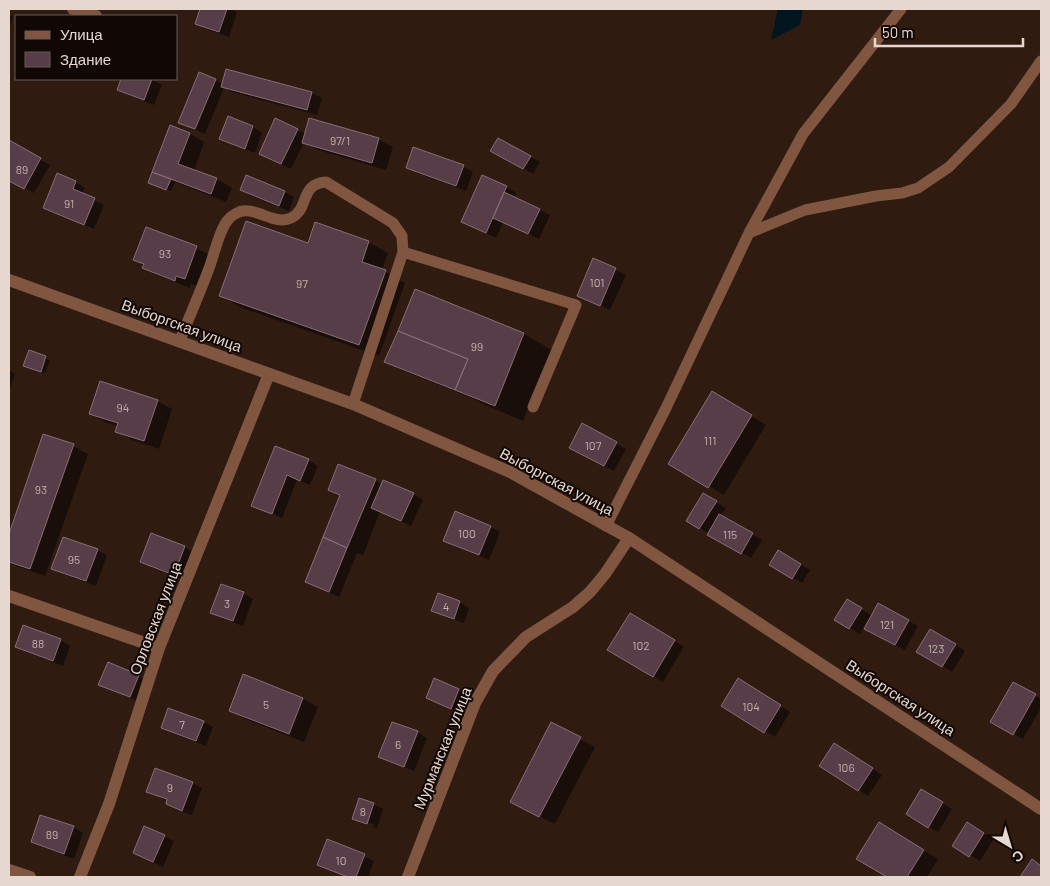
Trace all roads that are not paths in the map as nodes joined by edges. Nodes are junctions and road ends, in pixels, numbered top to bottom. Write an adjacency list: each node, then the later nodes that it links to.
1 (73, 9): 3 (street)
2 (901, 9): 5 (lane)
3 (93, 15)
4 (1041, 61): 5 (lane)
5 (749, 233): 12 (lane)
6 (403, 252): 8 (lane); 10 (lane); 11 (lane)
7 (9, 280): 8 (street, Выборгская улица)
8 (179, 342): 9 (street, Выборгская улица)
9 (269, 374): 10 (street, Выборгская улица); 15 (street, Орловская улица)
10 (353, 404): 12 (street, Выборгская улица)
11 (532, 408)
12 (606, 526): 13 (street, Выборгская улица)
13 (629, 538): 16 (street, Выборгская улица); 20 (street, Мурманская улица)
14 (9, 596): 15 (street)
15 (159, 648): 19 (street, Орловская улица)
16 (1041, 808)
17 (9, 870): 18 (street)
18 (30, 877)
19 (80, 877)
20 (408, 877)

